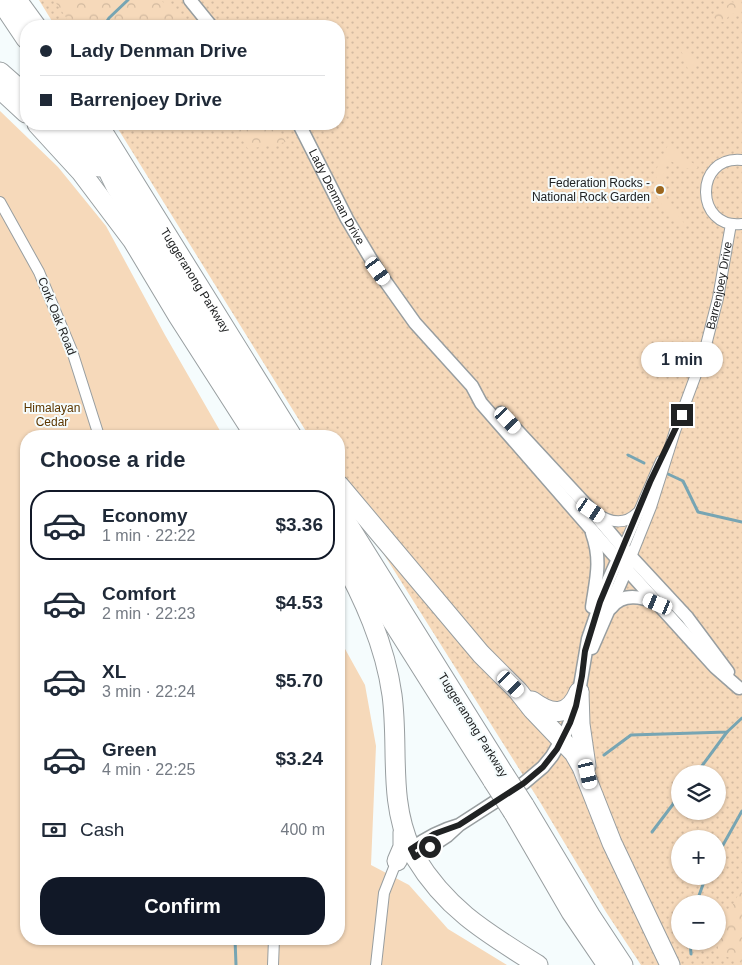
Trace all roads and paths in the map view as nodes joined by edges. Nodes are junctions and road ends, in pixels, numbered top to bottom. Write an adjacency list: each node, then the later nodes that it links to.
1 (0, 0): 8 (highway)
2 (17, 0): 5 (highway)
3 (26, 0): 6 (highway)
4 (190, 0): 7 (street)
5 (32, 20)
6 (37, 20)
7 (205, 20)
8 (20, 30)
9 (0, 72): 11 (highway)
10 (0, 89): 12 (highway)
11 (20, 90)
12 (20, 107)
13 (42, 130): 25 (highway)
14 (63, 130): 19 (highway)
15 (86, 130): 19 (highway)
16 (102, 130): 22 (highway, Tuggeranong Parkway)
17 (302, 130): 23 (street, Lady Denman Drive)
18 (742, 160): 21 (street, Barrenjoey Drive)
19 (116, 187): 26 (highway, Tuggeranong Parkway)
20 (0, 202): 24 (street, Cork Oak Road)
21 (737, 224): 29 (street, Barrenjoey Drive)
22 (256, 379): 27 (highway, Tuggeranong Parkway); 28 (highway)
23 (472, 386): 32 (street, Lady Denman Drive); 34 (street, Lady Denman Drive)
24 (97, 430)
25 (251, 430)
26 (276, 430)
27 (277, 430)
28 (295, 430)
29 (676, 431): 31 (street, Barrenjoey Drive); 36 (street, Barrenjoey Drive)
30 (345, 492): 44 (highway)
31 (639, 508): 32 (street); 36 (street, Barrenjoey Drive)
32 (591, 510): 36 (street, Lady Denman Drive)
33 (345, 520): 47 (highway, Tuggeranong Parkway)
34 (589, 526): 36 (street, Lady Denman Drive); 41 (street)
35 (345, 546): 47 (highway, Tuggeranong Parkway)
36 (625, 558): 39 (street, Lady Denman Drive); 40 (street); 41 (street); 43 (street, Lady Denman Drive)
37 (345, 563): 45 (highway)
38 (345, 585): 45 (highway)
39 (658, 604): 40 (street); 43 (street, Lady Denman Drive)
40 (609, 610): 42 (street)
41 (585, 651): 42 (street)
42 (581, 684): 44 (highway); 46 (street); 48 (highway)
43 (740, 690)
44 (518, 691): 46 (highway)
45 (395, 740): 50 (highway)
46 (562, 740): 48 (highway); 50 (street)
47 (499, 778): 49 (highway, Tuggeranong Parkway, bridge)
48 (592, 794): 57 (highway)
49 (518, 809): 55 (highway, Tuggeranong Parkway); 56 (highway, Tuggeranong Parkway)
50 (404, 861): 53 (street); 54 (highway)
51 (274, 945): 52 (street)
52 (273, 965)
53 (376, 965)
54 (538, 965)
55 (607, 965)
56 (623, 965)
57 (670, 965)

